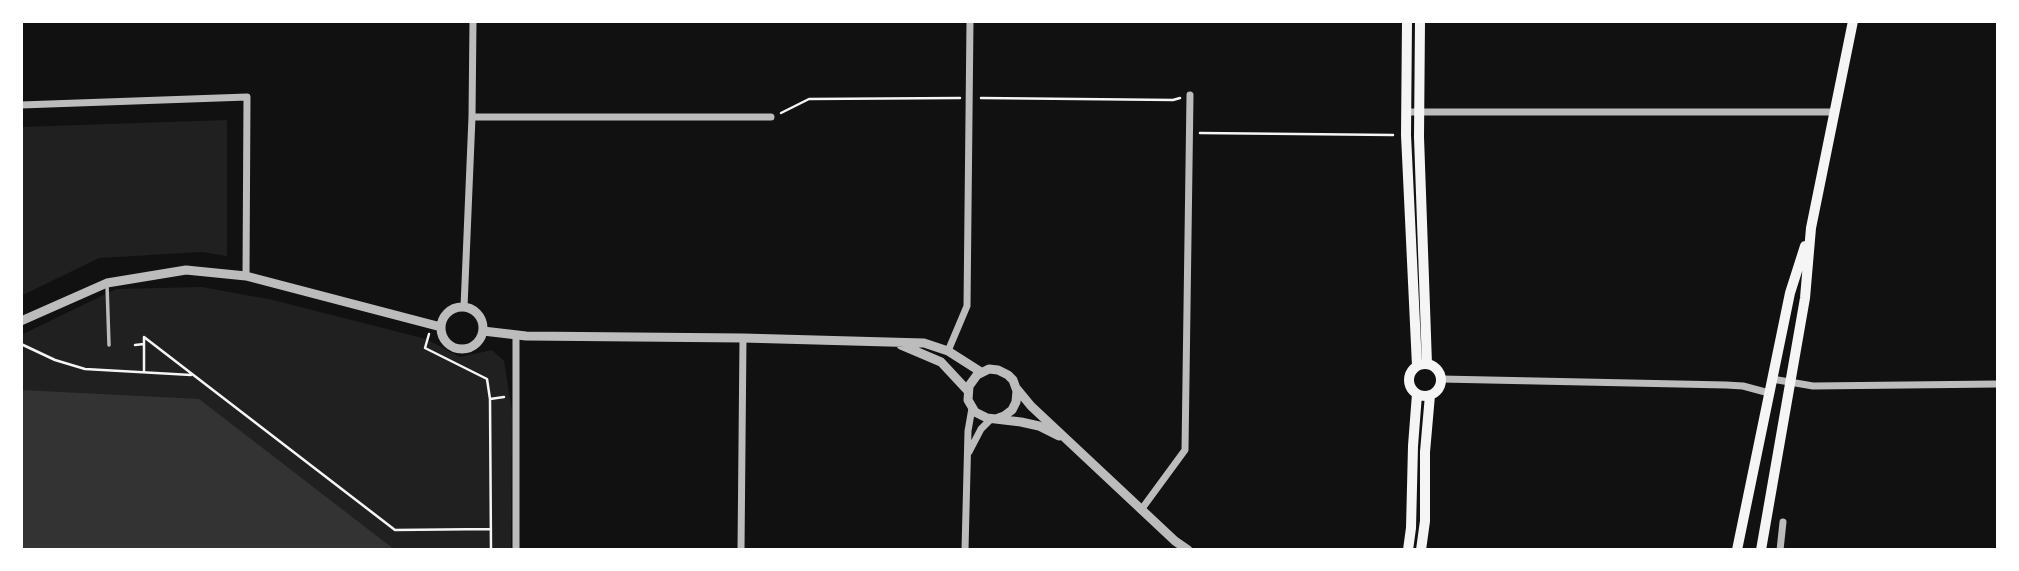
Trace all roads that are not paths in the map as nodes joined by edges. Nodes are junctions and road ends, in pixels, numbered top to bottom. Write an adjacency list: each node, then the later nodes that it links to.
1 (473, 21): 11 (street)
2 (970, 21): 24 (street)
3 (1408, 21): 10 (main road)
4 (1420, 21): 8 (main road)
5 (1853, 21): 9 (main road)
6 (1190, 96): 40 (street)
7 (21, 105): 14 (street)
8 (1419, 111): 9 (street); 10 (street); 25 (main road)
9 (1834, 111): 13 (main road)
10 (1407, 112): 25 (main road)
11 (472, 117): 12 (street); 16 (street)
12 (771, 117)
13 (1811, 228): 28 (main road); 29 (main road)
14 (246, 276): 15 (street); 18 (street)
15 (107, 283): 17 (street); 23 (lane)
16 (464, 307): 18 (street); 19 (street)
17 (21, 321)
18 (436, 326): 19 (street)
19 (483, 331): 20 (street)
20 (516, 335): 21 (street); 42 (street)
21 (743, 338): 22 (street); 43 (street)
22 (893, 342): 24 (street); 32 (street)
23 (109, 345)
24 (948, 351): 26 (street)
25 (1422, 365): 27 (main road); 34 (main road)
26 (981, 372): 31 (street); 32 (street)
27 (1441, 379): 33 (street); 35 (main road)
28 (1772, 379): 29 (street); 33 (main road)
29 (1790, 382): 30 (street); 49 (main road)
30 (1998, 384)
31 (1017, 389): 37 (street); 38 (street)
32 (968, 391): 36 (street)
33 (1769, 393): 48 (main road)
34 (1417, 394): 35 (main road); 46 (main road)
35 (1430, 396): 47 (main road)
36 (972, 408): 37 (street); 39 (street)
37 (993, 419): 38 (street); 39 (street)
38 (1066, 439): 40 (street)
39 (967, 456): 44 (street)
40 (1141, 510): 45 (street)
41 (1783, 522): 50 (street)
42 (516, 550)
43 (741, 550)
44 (965, 550)
45 (1188, 550)
46 (1408, 550)
47 (1421, 550)
48 (1737, 550)
49 (1761, 550)
50 (1780, 550)

